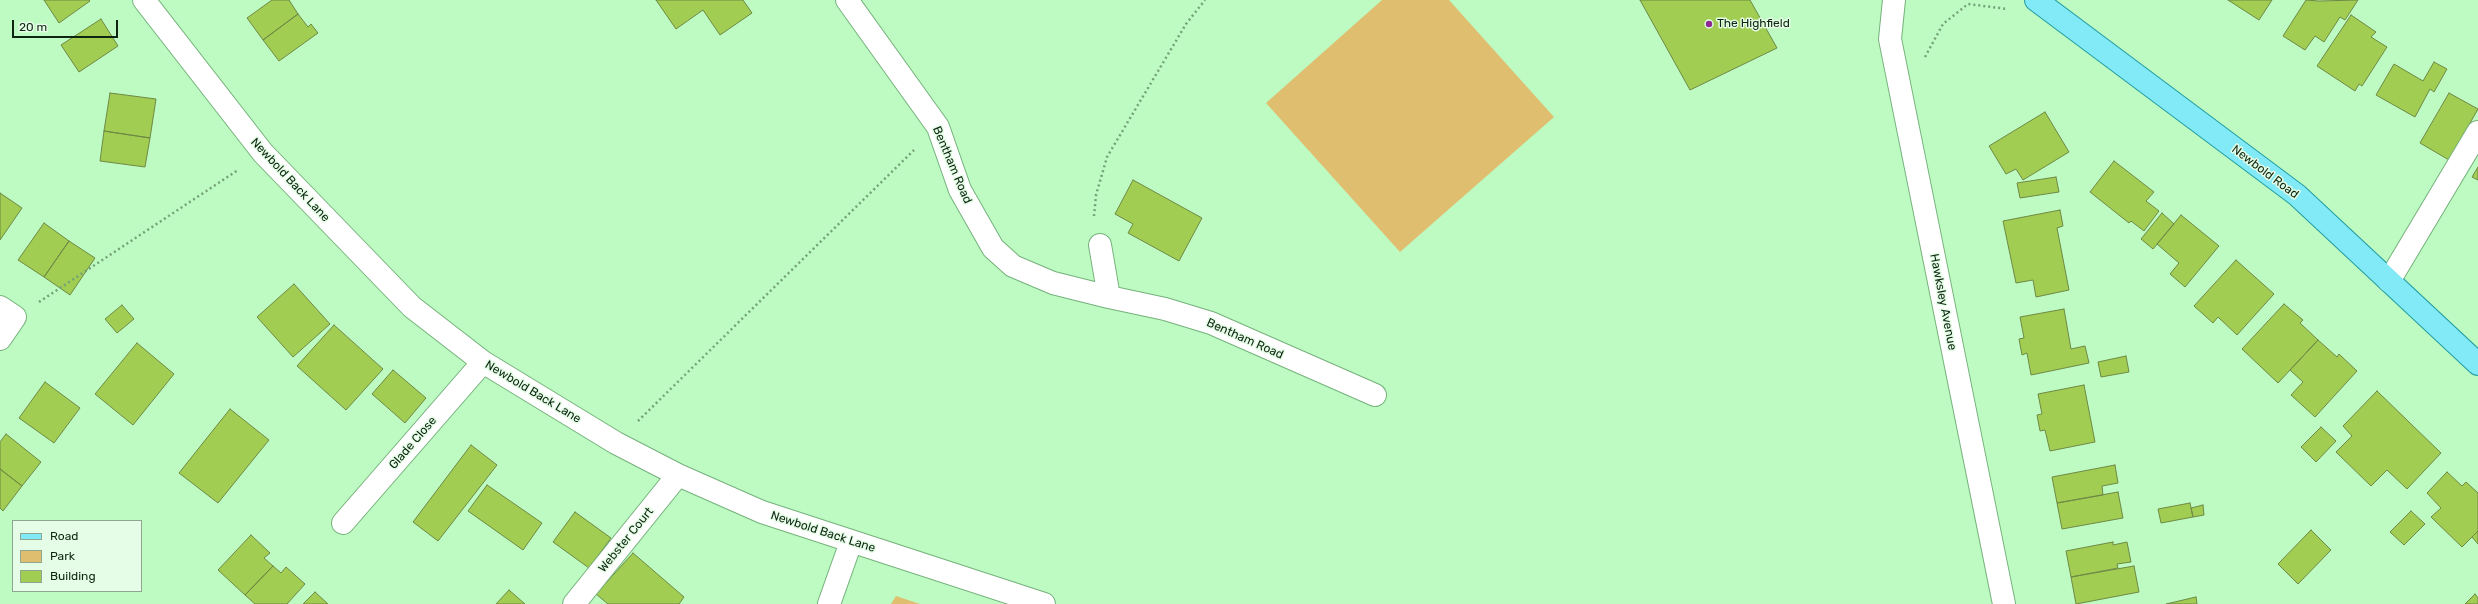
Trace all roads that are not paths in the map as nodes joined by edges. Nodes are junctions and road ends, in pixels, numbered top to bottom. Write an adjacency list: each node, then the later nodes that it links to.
1 (144, 0): 11 (street, Newbold Back Lane)
2 (847, 0): 8 (street, Bentham Road)
3 (1894, 0): 20 (street, Hawksley Avenue)
4 (2036, 0): 7 (main road, Newbold Road)
5 (2478, 132): 7 (street)
6 (1100, 245): 8 (street)
7 (2389, 281): 12 (main road, Newbold Road)
8 (1109, 297): 13 (street, Bentham Road)
9 (8, 312): 10 (street)
10 (0, 339)
11 (483, 362): 14 (street, Newbold Back Lane); 15 (street, Glade Close)
12 (2478, 364)
13 (1375, 395)
14 (678, 475): 16 (street, Newbold Back Lane); 17 (street, Webster Court)
15 (343, 523)
16 (851, 542): 18 (street); 19 (street, Newbold Back Lane)
17 (574, 604)
18 (829, 604)
19 (1044, 604)
20 (2004, 604)

